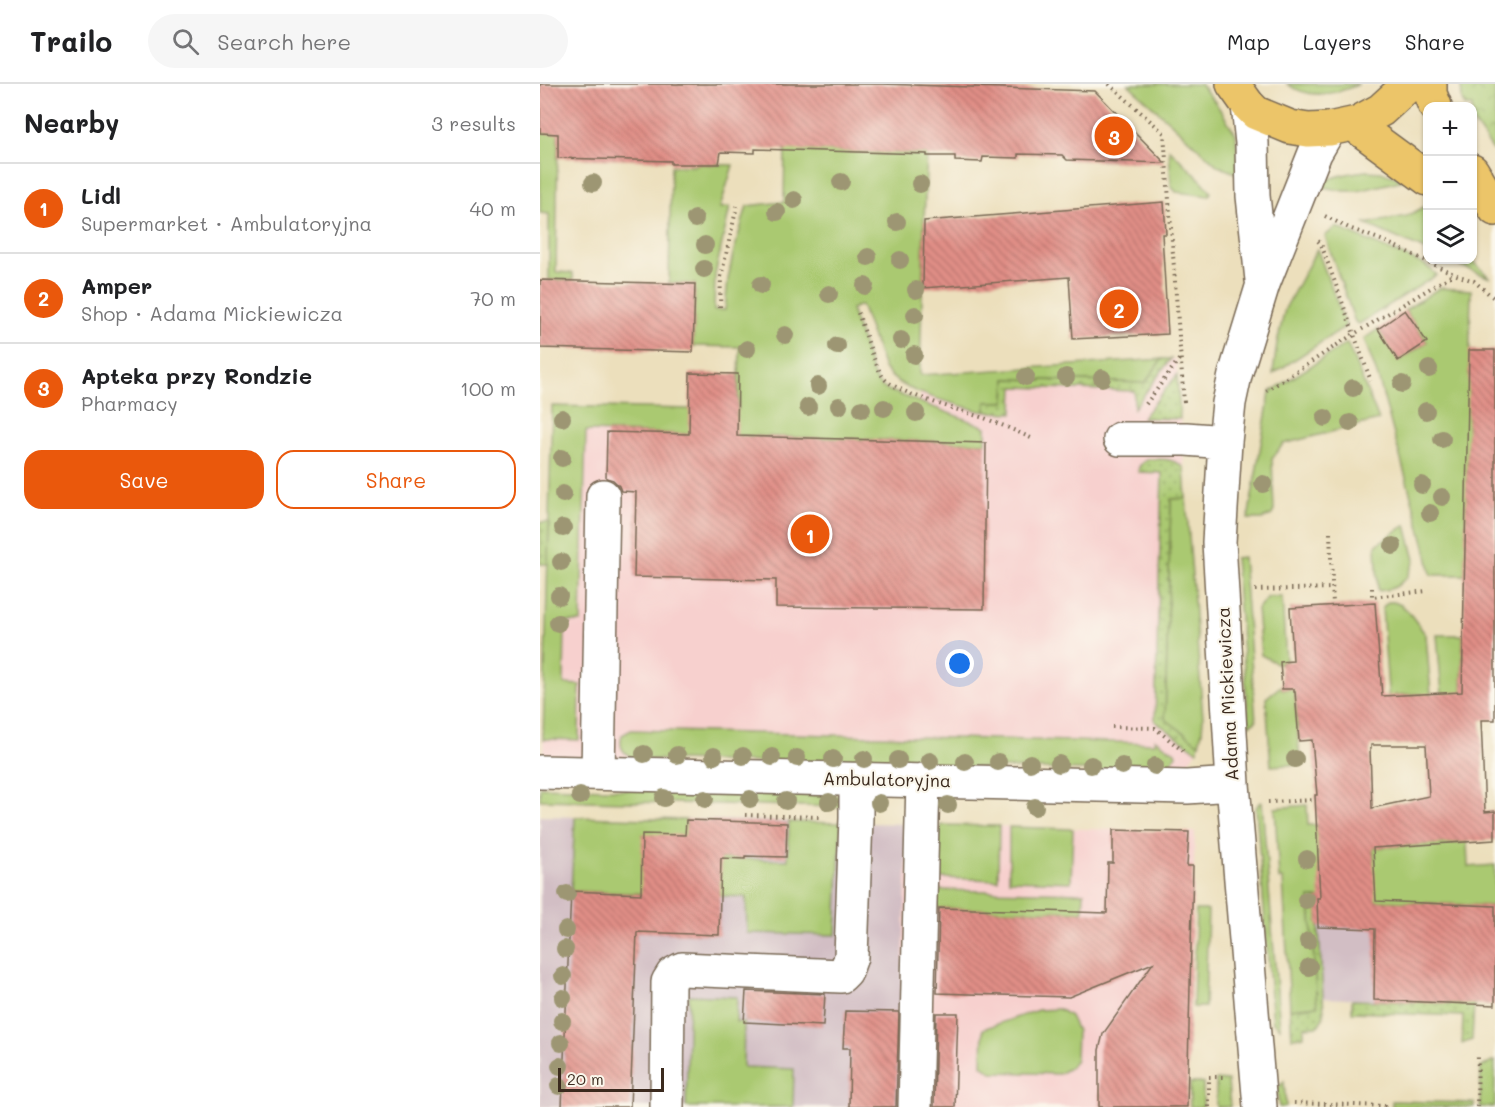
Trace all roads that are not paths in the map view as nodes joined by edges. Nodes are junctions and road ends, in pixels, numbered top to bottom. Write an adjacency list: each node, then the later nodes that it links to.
1 (1414, 85): 3 (main road); 4 (main road)
2 (1240, 95): 4 (main road); 10 (street, Adama Mickiewicza)
3 (1433, 102)
4 (1341, 127): 5 (main road); 10 (street, Adama Mickiewicza)
5 (1423, 176)
6 (1477, 178): 7 (main road)
7 (1495, 209)
8 (1477, 217): 9 (main road)
9 (1495, 228)
10 (1263, 284): 12 (street, Adama Mickiewicza)
11 (1120, 439): 12 (street)
12 (1225, 442): 18 (street, Adama Mickiewicza)
13 (603, 496): 15 (street)
14 (540, 772): 15 (street, Ambulatoryjna)
15 (598, 773): 16 (street, Ambulatoryjna)
16 (856, 780): 17 (street, Ambulatoryjna); 20 (street)
17 (923, 780): 18 (street, Ambulatoryjna); 21 (street)
18 (1233, 784): 19 (street, Adama Mickiewicza)
19 (1276, 1105)
20 (667, 1107)
21 (915, 1107)

